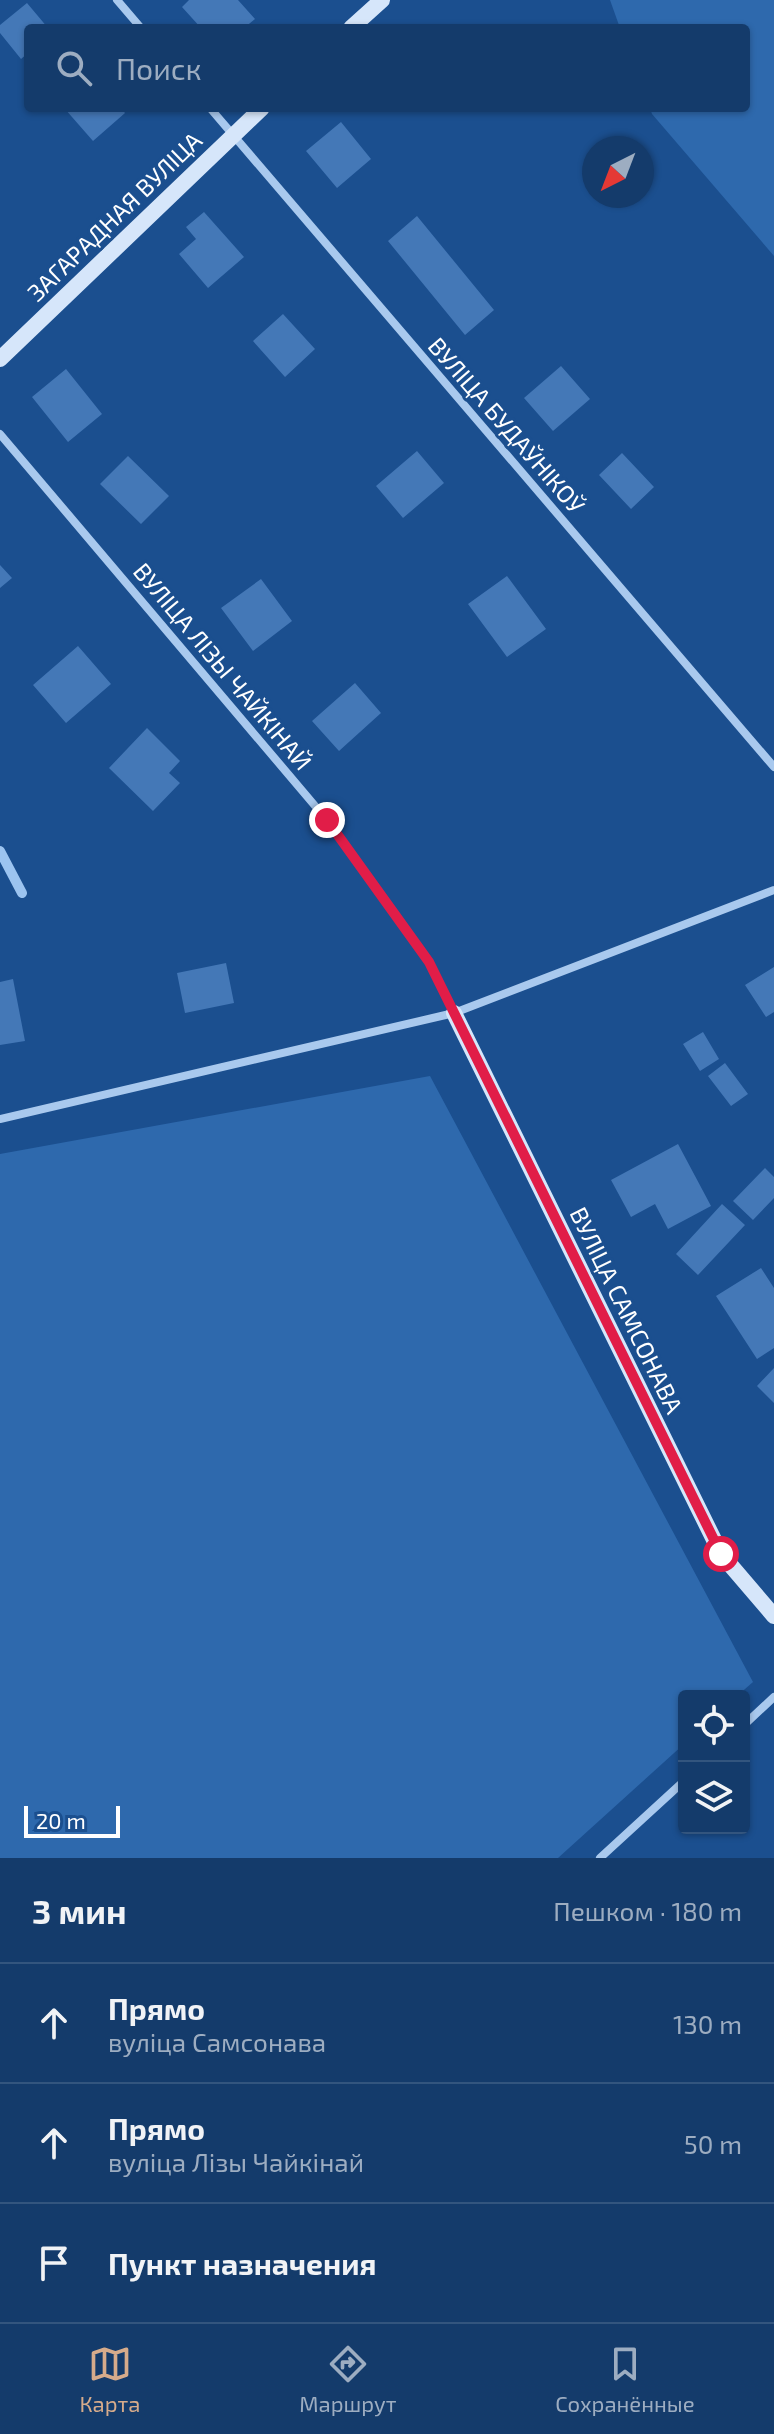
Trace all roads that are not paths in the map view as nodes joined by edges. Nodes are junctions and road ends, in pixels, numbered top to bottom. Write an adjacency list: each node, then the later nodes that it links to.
1 (117, 0): 3 (street)
2 (382, 0): 4 (street)
3 (138, 24)
4 (355, 24)
5 (214, 112): 7 (street, ВУЛІЦА БУДАЎНІКОЎ)
6 (258, 112): 7 (street, ЗАГАРАДНАЯ ВУЛІЦА)
7 (233, 134): 8 (street, ЗАГАРАДНАЯ ВУЛІЦА); 10 (street, ВУЛІЦА БУДАЎНІКОЎ)
8 (0, 359)
9 (0, 434): 12 (street, ВУЛІЦА ЛІЗЫ ЧАЙКІНАЙ)
10 (774, 767)
11 (774, 890): 12 (street)
12 (454, 1013): 13 (street); 14 (street, ВУЛІЦА САМСОНАВА)
13 (0, 1119)
14 (774, 1616)
15 (774, 1697): 16 (street)
16 (750, 1719)
17 (678, 1786): 18 (street)
18 (600, 1858)

